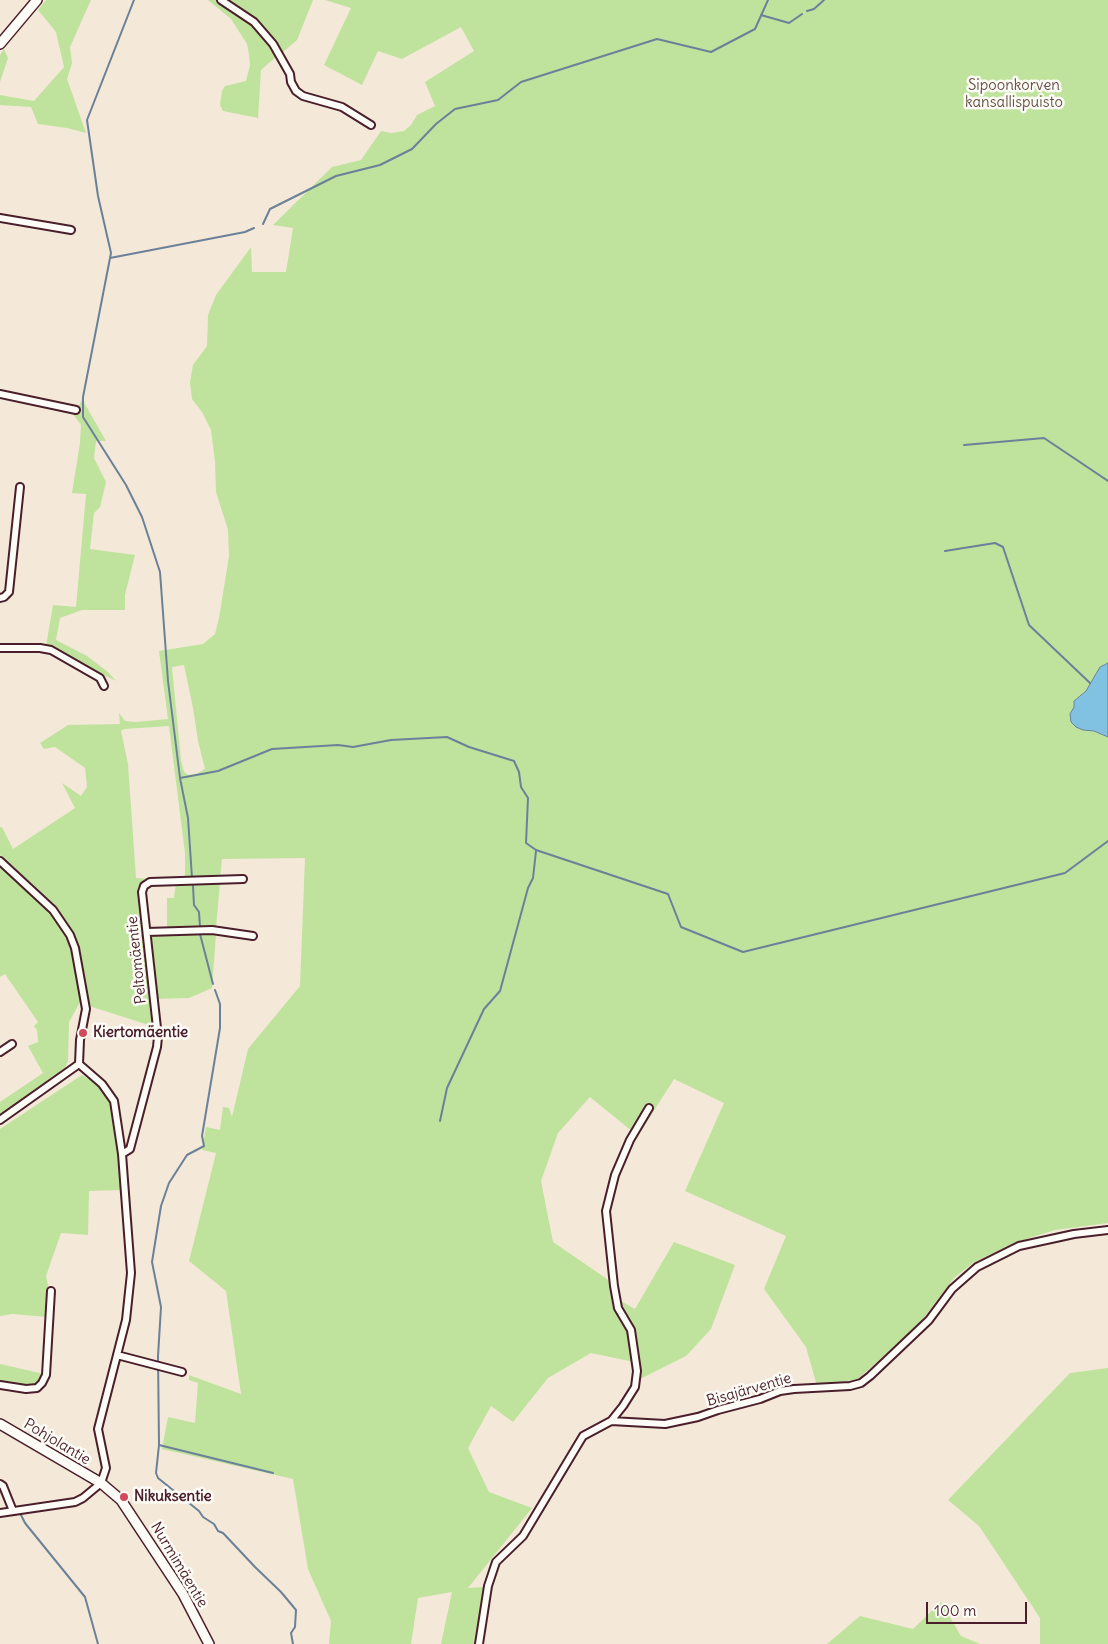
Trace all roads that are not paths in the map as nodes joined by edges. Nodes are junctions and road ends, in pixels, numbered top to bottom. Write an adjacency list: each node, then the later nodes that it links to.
1 (37, 0): 3 (street)
2 (221, 0): 4 (street)
3 (0, 44)
4 (370, 125)
5 (0, 218): 6 (street)
6 (71, 230)
7 (0, 394): 8 (street)
8 (76, 410)
9 (20, 487): 10 (street)
10 (0, 598)
11 (0, 648): 12 (street)
12 (104, 686)
13 (0, 861): 19 (street)
14 (243, 879): 15 (street, Peltomäentie)
15 (147, 932): 16 (street); 22 (street, Peltomäentie)
16 (253, 936)
17 (12, 1044): 18 (street)
18 (0, 1052)
19 (79, 1064): 21 (street); 22 (street)
20 (649, 1108): 28 (street)
21 (0, 1120)
22 (122, 1154): 25 (street)
23 (1108, 1230): 28 (street, Bisajärventie)
24 (51, 1291): 27 (street)
25 (118, 1355): 26 (street); 30 (street)
26 (182, 1372)
27 (0, 1385)
28 (611, 1421): 35 (street)
29 (0, 1424): 30 (street, Pohjolantie)
30 (100, 1483): 32 (street); 34 (street, Nurmimäentie)
31 (0, 1484): 32 (street)
32 (13, 1511): 33 (street)
33 (0, 1512)
34 (209, 1644)
35 (479, 1644)

